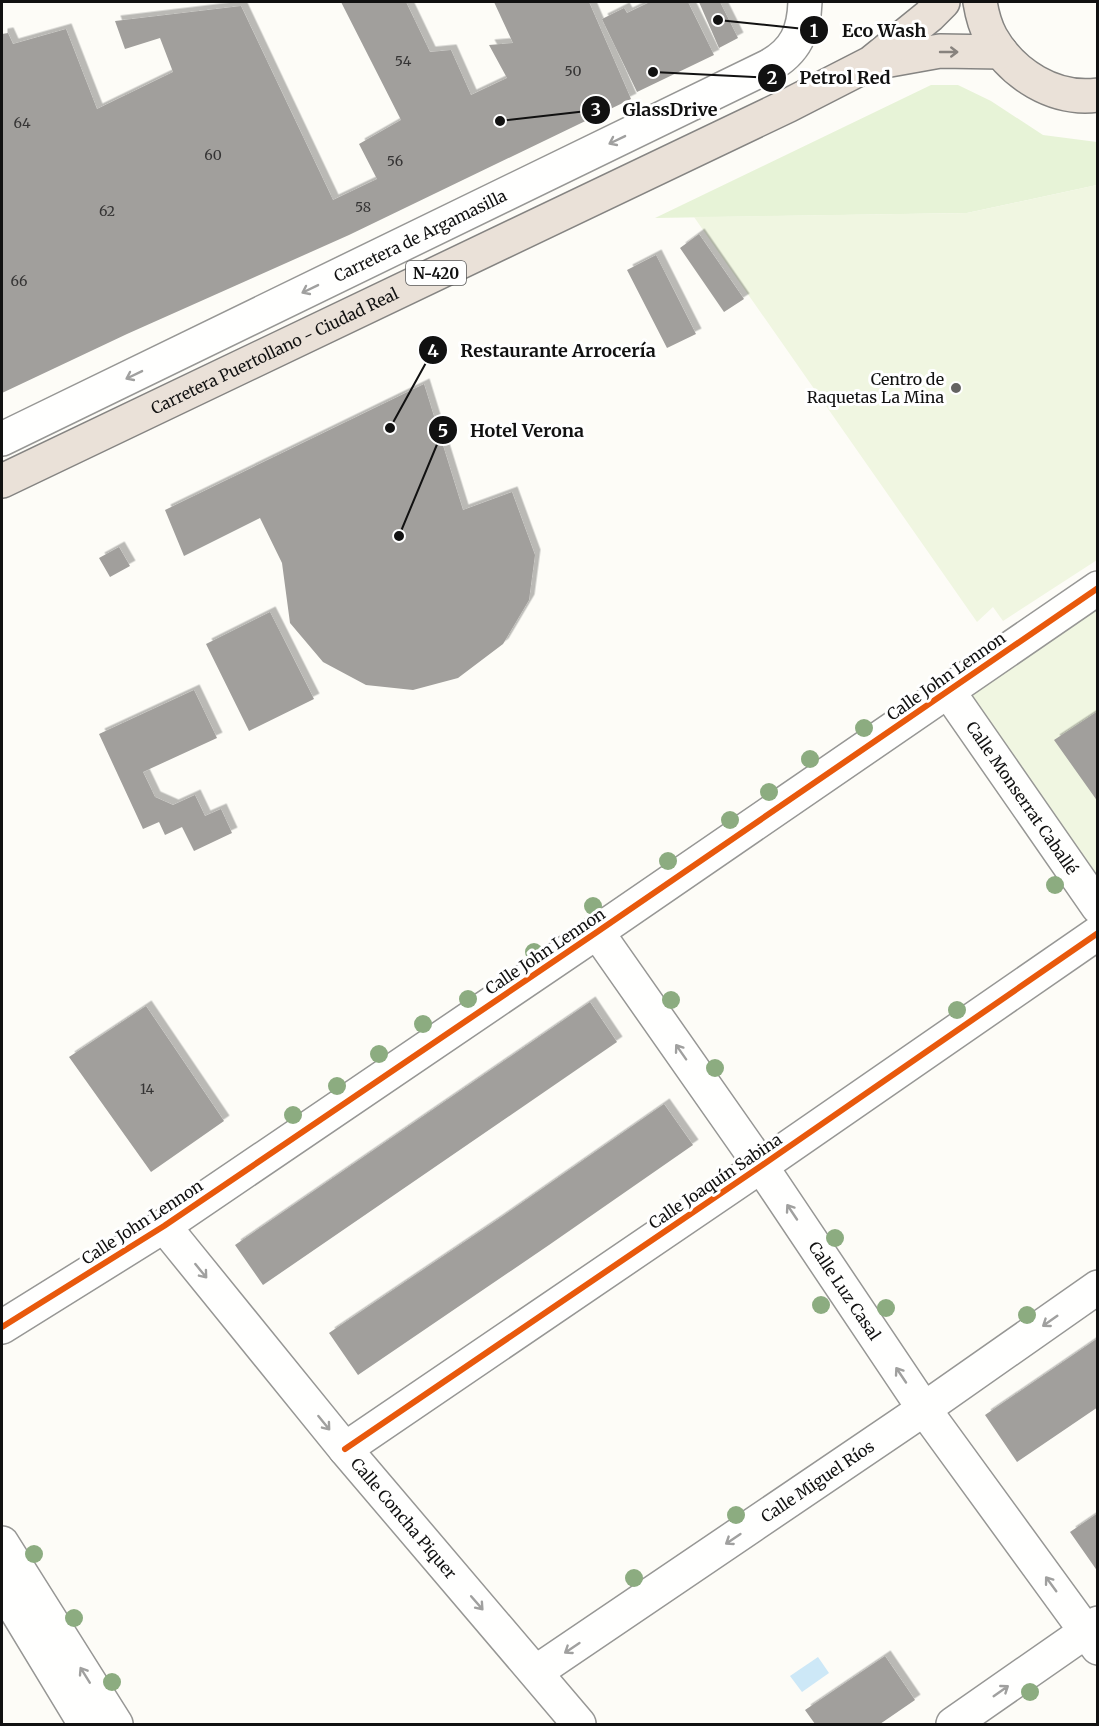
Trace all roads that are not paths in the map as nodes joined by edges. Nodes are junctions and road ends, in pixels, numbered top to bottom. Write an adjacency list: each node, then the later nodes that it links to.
1 (805, 2): 7 (street, Carretera de Argamasilla, one-way to 7)
2 (943, 2): 5 (highway, Carretera Puertollano - Ciudad Real / N-420)
3 (980, 2): 4 (highway)
4 (1001, 52): 5 (highway, Carretera Puertollano - Ciudad Real / N-420, one-way to 4); 6 (highway)
5 (871, 63): 8 (highway, Carretera Puertollano - Ciudad Real / N-420)
6 (1098, 95)
7 (2, 439)
8 (2, 481)
9 (1098, 588): 10 (street, Calle John Lennon)
10 (948, 691): 11 (street, Calle Monserrat Caballé); 12 (street, Calle John Lennon)
11 (1098, 907)
12 (597, 932): 14 (street, Calle Luz Casal, one-way to 12); 15 (street, Calle John Lennon)
13 (1098, 933): 14 (street, Calle Joaquín Sabina)
14 (761, 1166): 18 (street, Calle Luz Casal, one-way to 14); 19 (street, Calle Joaquín Sabina)
15 (164, 1226): 17 (street, Calle John Lennon); 19 (street, Calle Concha Piquer, one-way to 19)
16 (1098, 1287): 18 (street, Calle Miguel Ríos, one-way to 18)
17 (2, 1327)
18 (924, 1409): 22 (street, Calle Luz Casal, one-way to 18); 23 (street, Calle Miguel Ríos, one-way to 23)
19 (345, 1449): 23 (street, Calle Concha Piquer, one-way to 23)
20 (2, 1543): 25 (street, one-way to 20)
21 (2, 1587): 24 (street)
22 (1093, 1634): 27 (street, one-way to 22)
23 (536, 1672): 26 (street, Calle Concha Piquer)
24 (85, 1725)
25 (116, 1725)
26 (579, 1725)
27 (953, 1725)

